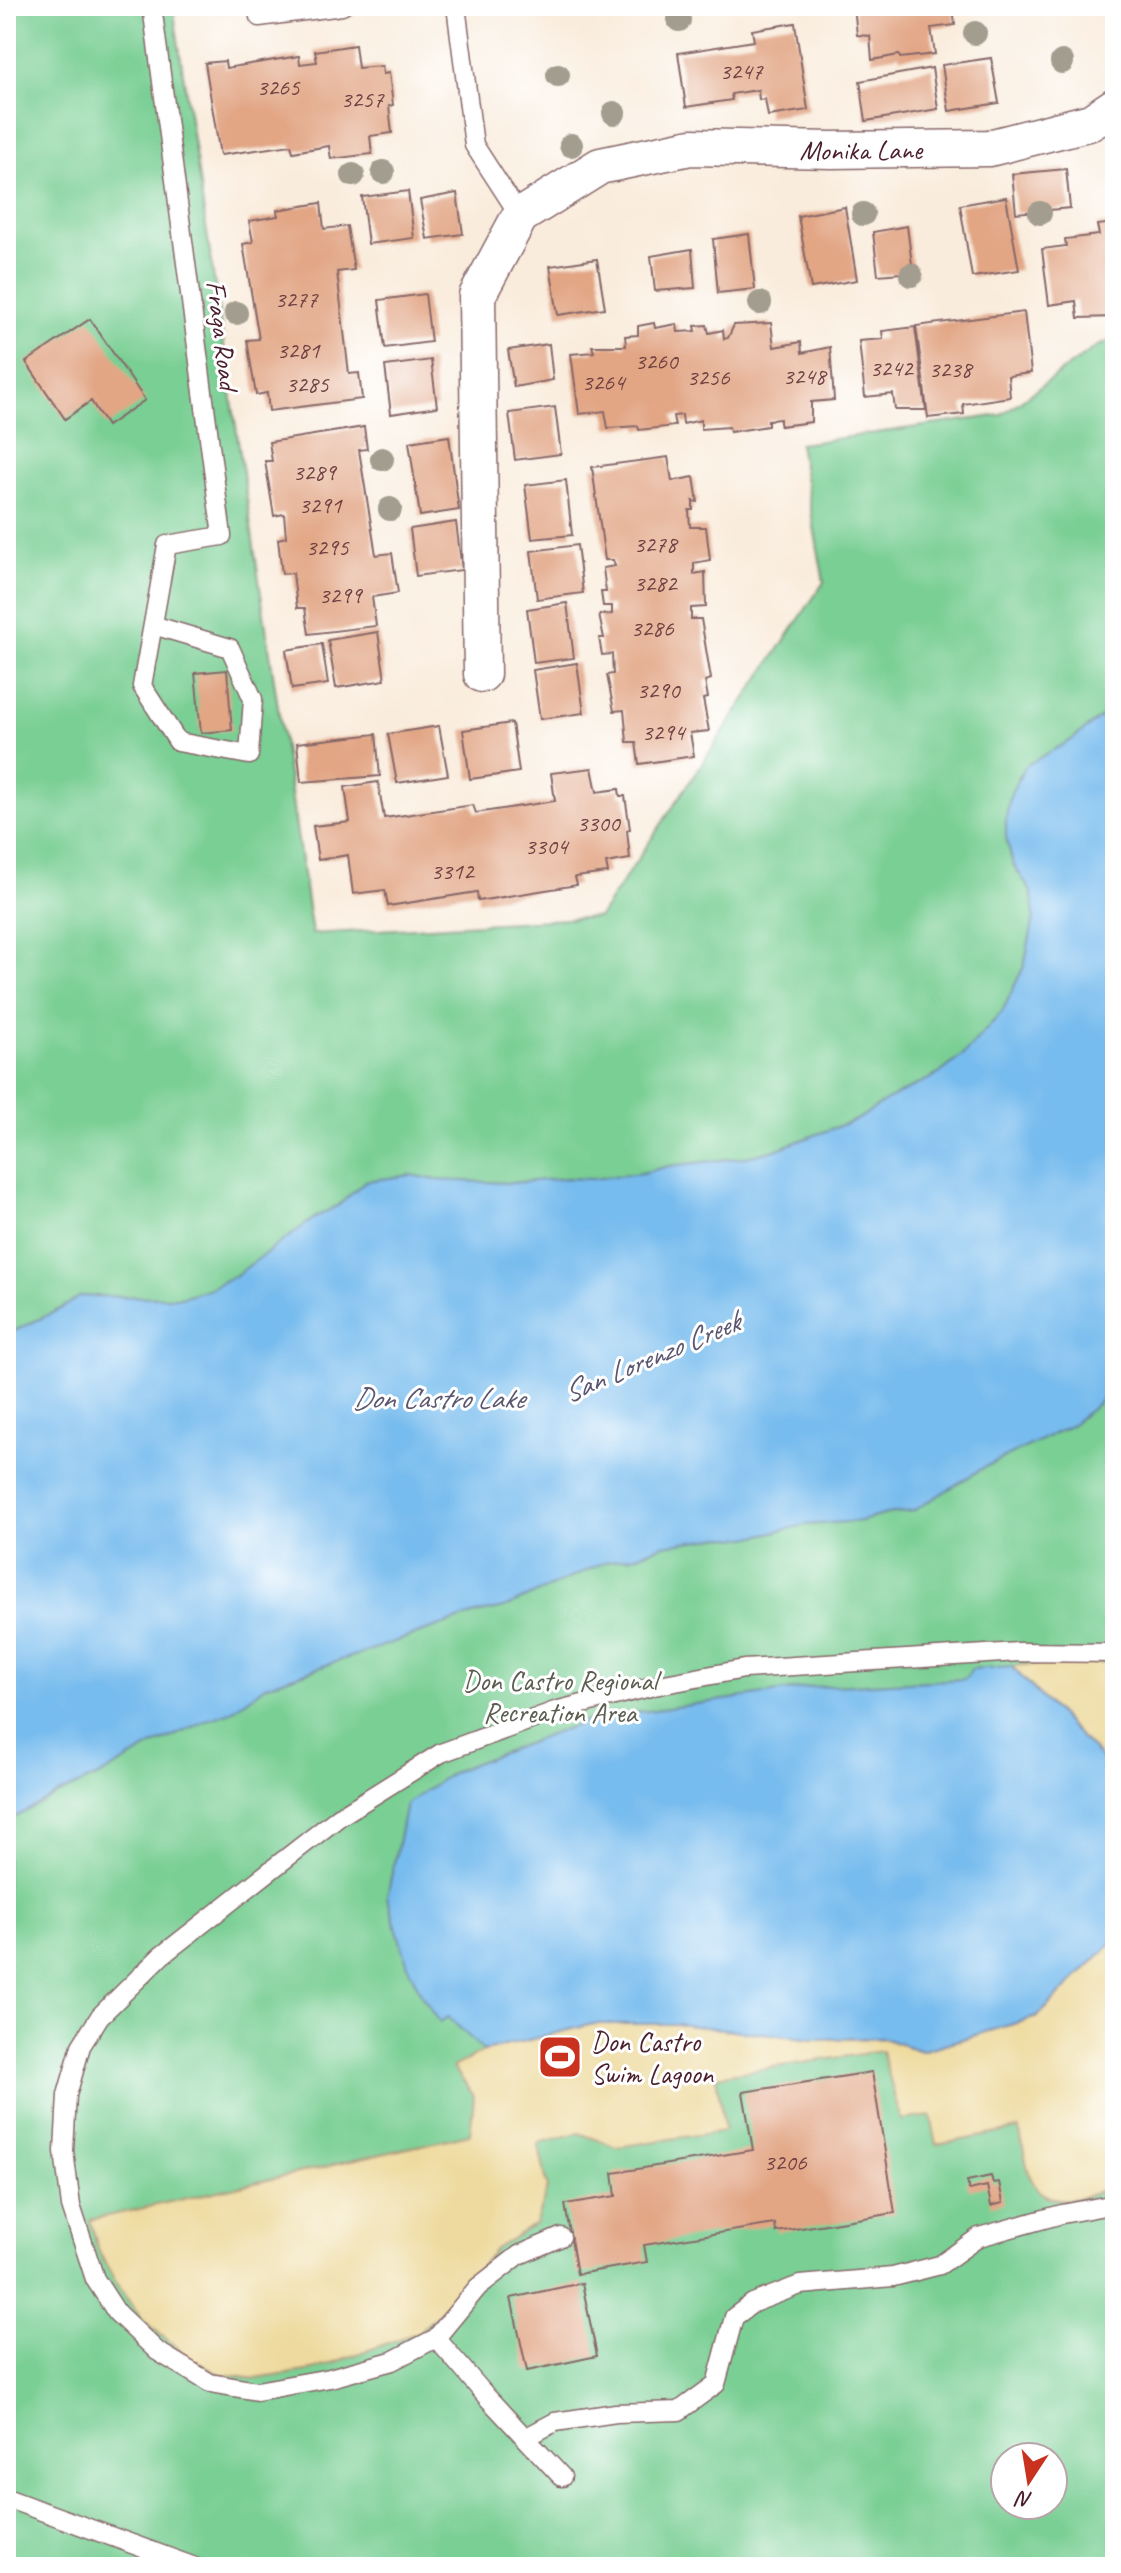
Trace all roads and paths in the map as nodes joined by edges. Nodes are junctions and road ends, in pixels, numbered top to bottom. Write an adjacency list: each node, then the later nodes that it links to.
1 (152, 6): 7 (lane, Fraga Road)
2 (342, 6): 4 (lane)
3 (456, 6): 6 (lane)
4 (259, 17)
5 (1115, 106): 6 (street, Monika Lane)
6 (520, 216): 8 (street)
7 (153, 625): 7 (lane, Fraga Road)
8 (482, 674)
9 (1115, 1653): 12 (lane)
10 (1115, 2204): 13 (lane)
11 (561, 2237): 12 (lane)
12 (436, 2338): 13 (lane)
13 (525, 2438): 14 (lane)
14 (562, 2477)
15 (6, 2498): 16 (lane)
16 (195, 2567)

